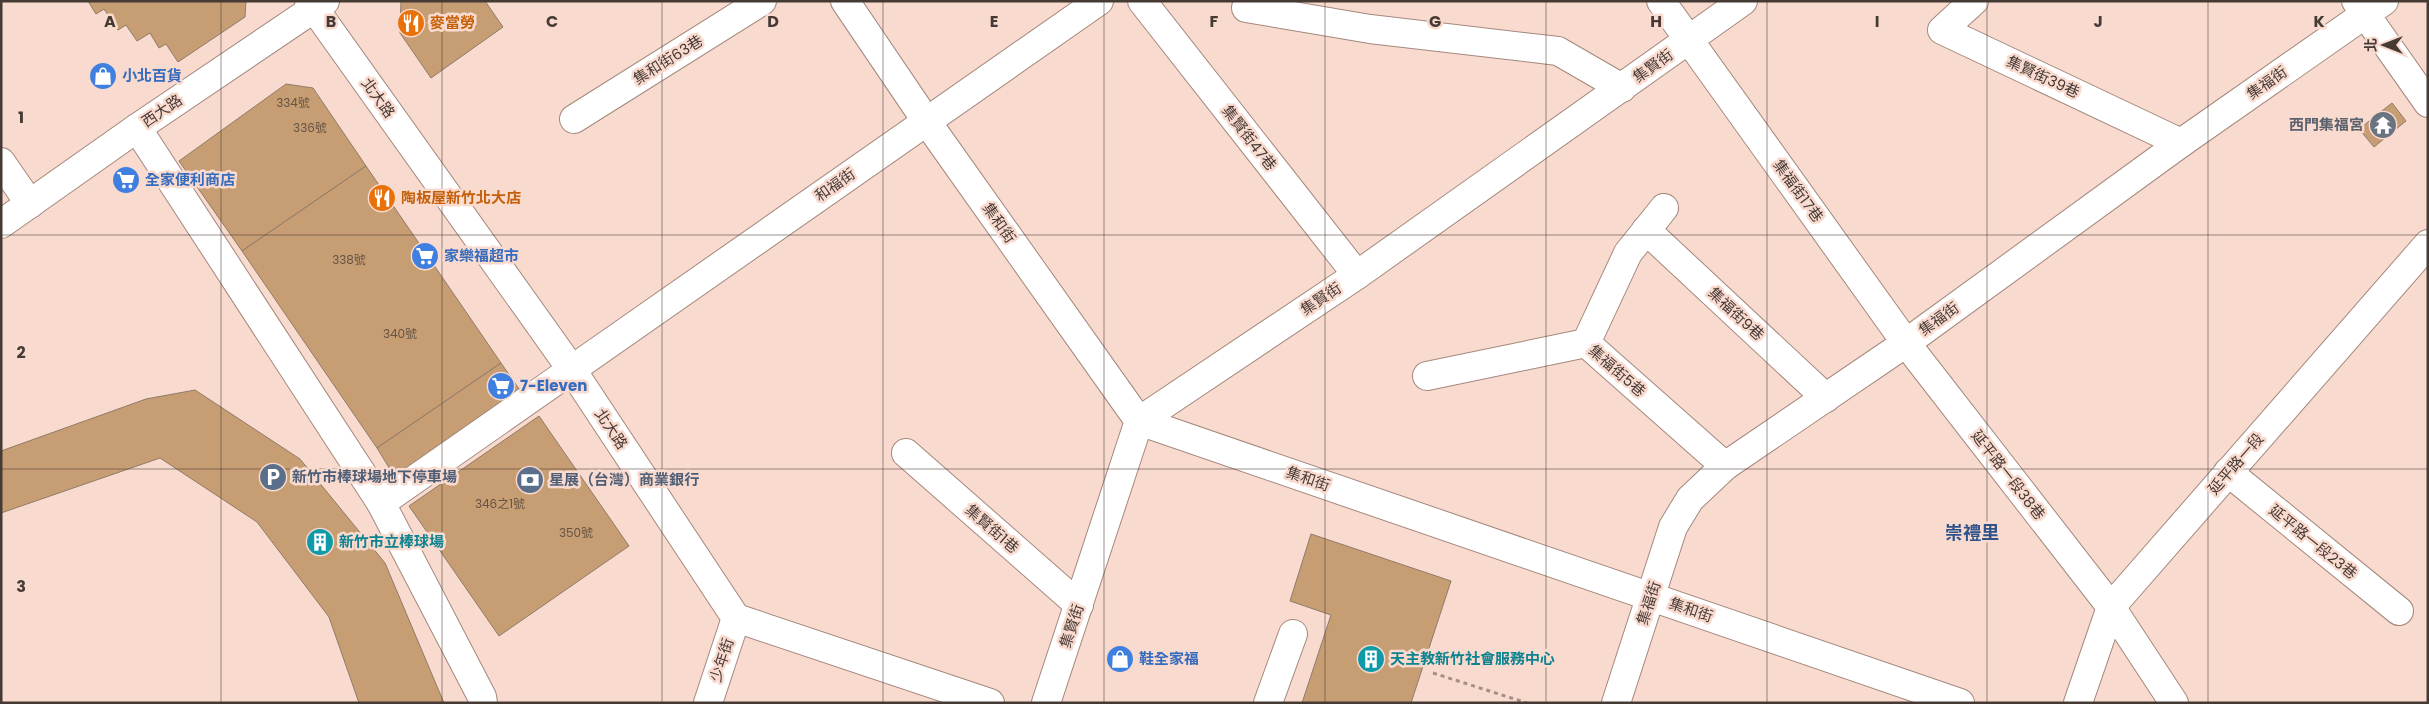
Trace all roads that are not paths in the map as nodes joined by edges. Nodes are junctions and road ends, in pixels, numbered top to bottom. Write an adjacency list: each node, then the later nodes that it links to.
1 (762, 1): 14 (street, 集和街63巷)
2 (845, 1): 15 (street, 集和街)
3 (1099, 1): 15 (street, 和福街)
4 (1142, 1): 24 (street, 集賢街47巷)
5 (1661, 1): 11 (street)
6 (1743, 1): 11 (street, 集賢街)
7 (1974, 1): 17 (street, 集賢街39巷)
8 (316, 4): 16 (street, 西大路); 27 (street, 北大路)
9 (2369, 6): 13 (street); 17 (street, 集福街)
10 (1246, 8): 12 (street)
11 (1690, 40): 12 (street, 集賢街); 25 (street, 集福街17巷)
12 (1622, 88): 24 (street, 集賢街)
13 (2428, 103)
14 (574, 118)
15 (926, 122): 27 (street, 和福街); 30 (street, 集和街)
16 (137, 128): 19 (street, 西大路); 34 (street)
17 (2181, 143): 25 (street, 集福街)
18 (1, 162): 19 (street)
19 (30, 204): 21 (street, 西大路)
20 (1664, 208): 22 (street)
21 (1, 224)
22 (1646, 230): 26 (street); 29 (street, 集福街9巷)
23 (2428, 244): 33 (street, 延平路一段)
24 (1357, 275): 30 (street, 集賢街)
25 (1906, 343): 29 (street, 集福街); 37 (street, 延平路一段38巷)
26 (1586, 344): 28 (street, 集福街5巷); 32 (street, 集福街5巷)
27 (572, 370): 34 (street, 和福街); 39 (street, 北大路)
28 (1427, 376)
29 (1826, 398): 32 (street, 集福街)
30 (1139, 421): 35 (street, 集和街); 36 (street, 集賢街)
31 (906, 452): 36 (street, 集賢街1巷)
32 (1725, 466): 35 (street, 集福街)
33 (2228, 472): 37 (street, 延平路一段); 38 (street, 延平路一段23巷)
34 (381, 503): 41 (street)
35 (1651, 596): 46 (street, 集福街); 47 (street, 集和街)
36 (1079, 605): 44 (street, 集賢街)
37 (2110, 608): 48 (street, 延平路一段); 49 (street, 延平路一段38巷)
38 (2399, 611)
39 (736, 618): 42 (street, 少年街); 43 (street)
40 (1293, 634): 45 (street)
41 (483, 703)
42 (708, 703)
43 (990, 703)
44 (1046, 703)
45 (1268, 703)
46 (1616, 703)
47 (1960, 703)
48 (2078, 703)
49 (2174, 703)

